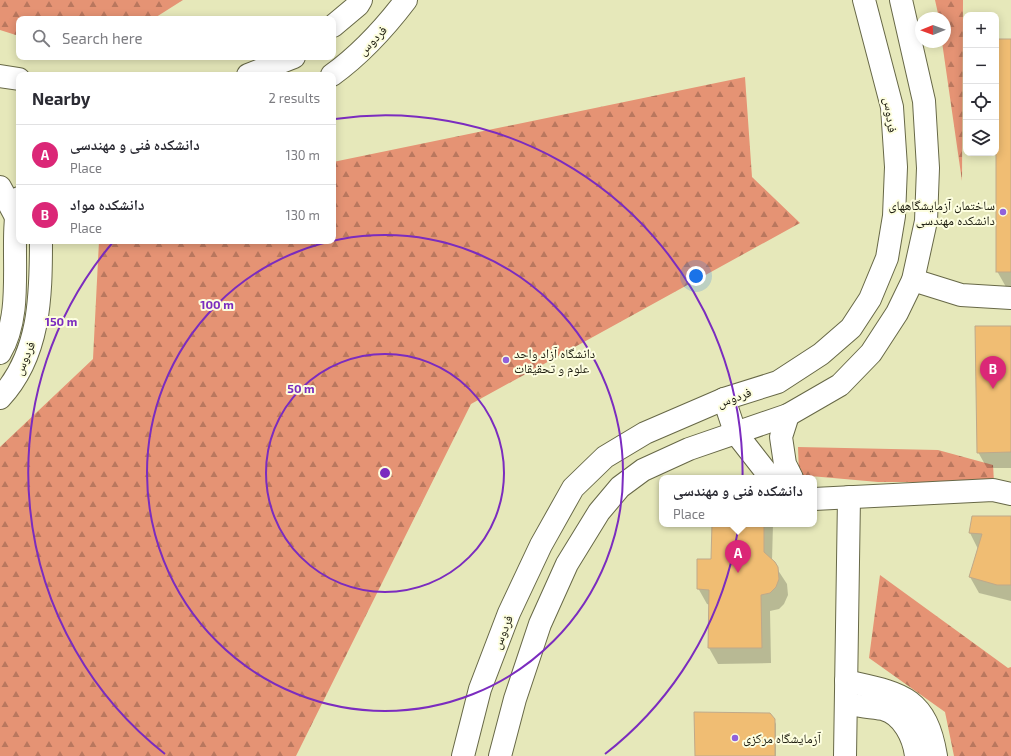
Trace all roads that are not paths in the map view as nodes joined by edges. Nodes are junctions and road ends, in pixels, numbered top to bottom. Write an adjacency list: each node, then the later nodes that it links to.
1 (361, 0): 5 (lane)
2 (406, 0): 8 (lane, فردوس)
3 (864, 0): 19 (lane, فردوس)
4 (900, 0): 15 (lane)
5 (336, 23)
6 (286, 60): 7 (lane)
7 (256, 72)
8 (336, 72)
9 (0, 76): 10 (lane)
10 (16, 79)
11 (0, 187): 12 (lane)
12 (16, 205)
13 (16, 233): 17 (lane, فردوس)
14 (41, 244): 18 (lane, فردوس)
15 (913, 280): 16 (lane); 20 (lane)
16 (1011, 298)
17 (0, 353)
18 (0, 398)
19 (724, 399): 21 (lane); 30 (lane, فردوس)
20 (788, 415): 21 (lane); 23 (lane)
21 (736, 432): 22 (lane); 31 (lane)
22 (768, 475)
23 (790, 475)
24 (817, 488): 26 (lane)
25 (1011, 494): 26 (lane)
26 (849, 497): 27 (lane); 28 (lane)
27 (817, 499)
28 (846, 681): 29 (lane); 34 (lane)
29 (846, 704): 32 (lane); 33 (lane)
30 (463, 756)
31 (500, 756)
32 (845, 756)
33 (916, 756)
34 (936, 756)

